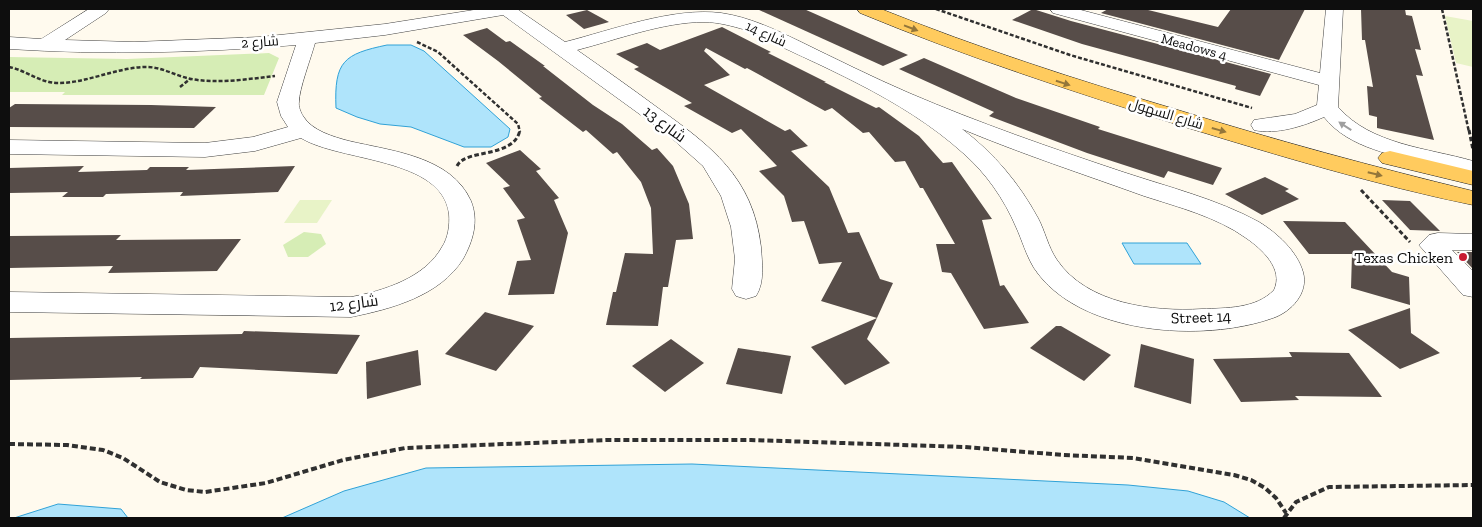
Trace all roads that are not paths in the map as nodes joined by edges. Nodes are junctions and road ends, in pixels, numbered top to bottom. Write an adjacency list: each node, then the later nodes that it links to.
1 (100, 9): 9 (street)
2 (507, 9): 7 (street, شارع 2); 10 (street, شارع 13)
3 (866, 9): 19 (main road, شارع السهول, one-way to 19)
4 (904, 9): 14 (main road, شارع السهول)
5 (1059, 9): 11 (street, Meadows 4)
6 (1331, 10): 11 (street)
7 (307, 38): 9 (street, شارع 2); 15 (street)
8 (9, 43): 9 (street, شارع 2)
9 (45, 45)
10 (563, 48): 12 (street, شارع 14); 22 (street, شارع 13)
11 (1330, 82): 13 (street)
12 (901, 97): 12 (street, Street 14)
13 (1327, 108): 14 (street); 17 (street, one-way to 13)
14 (1259, 117): 18 (main road, شارع السهول)
15 (303, 130): 16 (street); 23 (street, شارع 12)
16 (9, 147)
17 (1473, 169)
18 (1473, 178)
19 (1473, 198)
20 (1473, 242): 21 (street)
21 (1473, 288)
22 (746, 289)
23 (9, 302)

